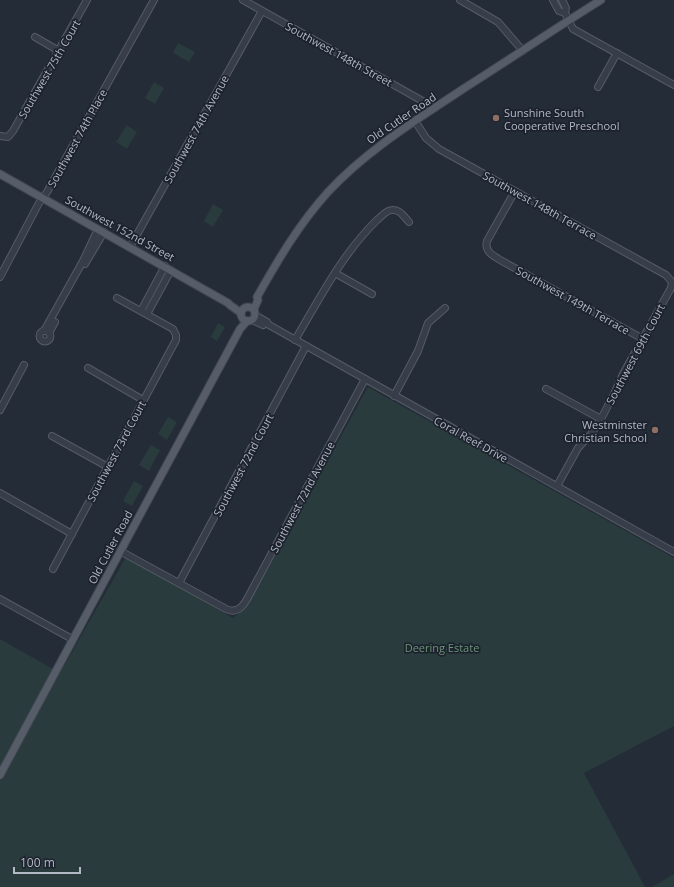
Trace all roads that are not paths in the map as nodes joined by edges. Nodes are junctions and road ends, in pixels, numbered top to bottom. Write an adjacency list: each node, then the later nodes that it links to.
1 (87, 0): 11 (street, Southwest 75th Court)
2 (154, 0): 21 (street, Southwest 74th Place)
3 (243, 0): 8 (street, Southwest 148th Street)
4 (460, 0): 12 (street)
5 (553, 0): 9 (street)
6 (562, 0): 9 (street)
7 (600, 0): 9 (main road, Old Cutler Road)
8 (262, 11): 16 (street, Southwest 148th Street); 24 (street, Southwest 74th Avenue)
9 (567, 17): 12 (main road, Old Cutler Road); 13 (street)
10 (35, 37): 11 (street)
11 (59, 51): 18 (street, Southwest 75th Court)
12 (523, 51): 16 (main road, Old Cutler Road)
13 (617, 54): 14 (street); 15 (street)
14 (674, 85)
15 (598, 87)
16 (435, 108): 17 (main road, Old Cutler Road)
17 (415, 121): 20 (street, Southwest 148th Terrace); 33 (main road, Old Cutler Road)
18 (0, 136)
19 (0, 174): 21 (main road, Southwest 152nd Street)
20 (515, 191): 28 (street, Southwest 148th Terrace); 35 (street, Southwest 149th Terrace)
21 (43, 198): 23 (main road, Southwest 152nd Street); 27 (street, Southwest 74th Place)
22 (408, 222): 26 (street)
23 (101, 231): 24 (main road, Southwest 152nd Street); 34 (street)
24 (130, 247): 25 (main road, Southwest 152nd Street)
25 (168, 268): 32 (street); 33 (main road, Southwest 152nd Street)
26 (335, 273): 29 (street); 36 (street)
27 (0, 277)
28 (671, 281): 35 (street, Southwest 69th Court)
29 (372, 294)
30 (117, 298): 32 (street)
31 (445, 308): 42 (street)
32 (144, 312): 43 (street, Southwest 73rd Court)
33 (248, 313): 36 (street, Coral Reef Drive); 51 (main road, Old Cutler Road)
34 (47, 332)
35 (643, 339): 45 (street, Southwest 69th Court)
36 (295, 340): 37 (street, Coral Reef Drive)
37 (306, 346): 40 (street, Coral Reef Drive); 54 (street, Southwest 72nd Court)
38 (24, 365): 44 (street)
39 (88, 368): 43 (street)
40 (365, 379): 42 (street, Coral Reef Drive); 54 (street, Southwest 72nd Avenue)
41 (546, 389): 45 (street)
42 (394, 396): 48 (street, Coral Reef Drive)
43 (143, 400): 47 (street, Southwest 73rd Court)
44 (0, 410)
45 (601, 419): 48 (street, Southwest 69th Court)
46 (52, 436): 47 (street)
47 (108, 467): 50 (street, Southwest 73rd Court)
48 (557, 486): 52 (street, Coral Reef Drive)
49 (0, 493): 50 (street)
50 (72, 534): 53 (street, Southwest 73rd Court)
51 (120, 551): 54 (street); 56 (main road, Old Cutler Road)
52 (674, 552)
53 (53, 568)
54 (179, 583)
55 (0, 599): 56 (street)
56 (72, 639): 57 (main road, Old Cutler Road)
57 (0, 775)

